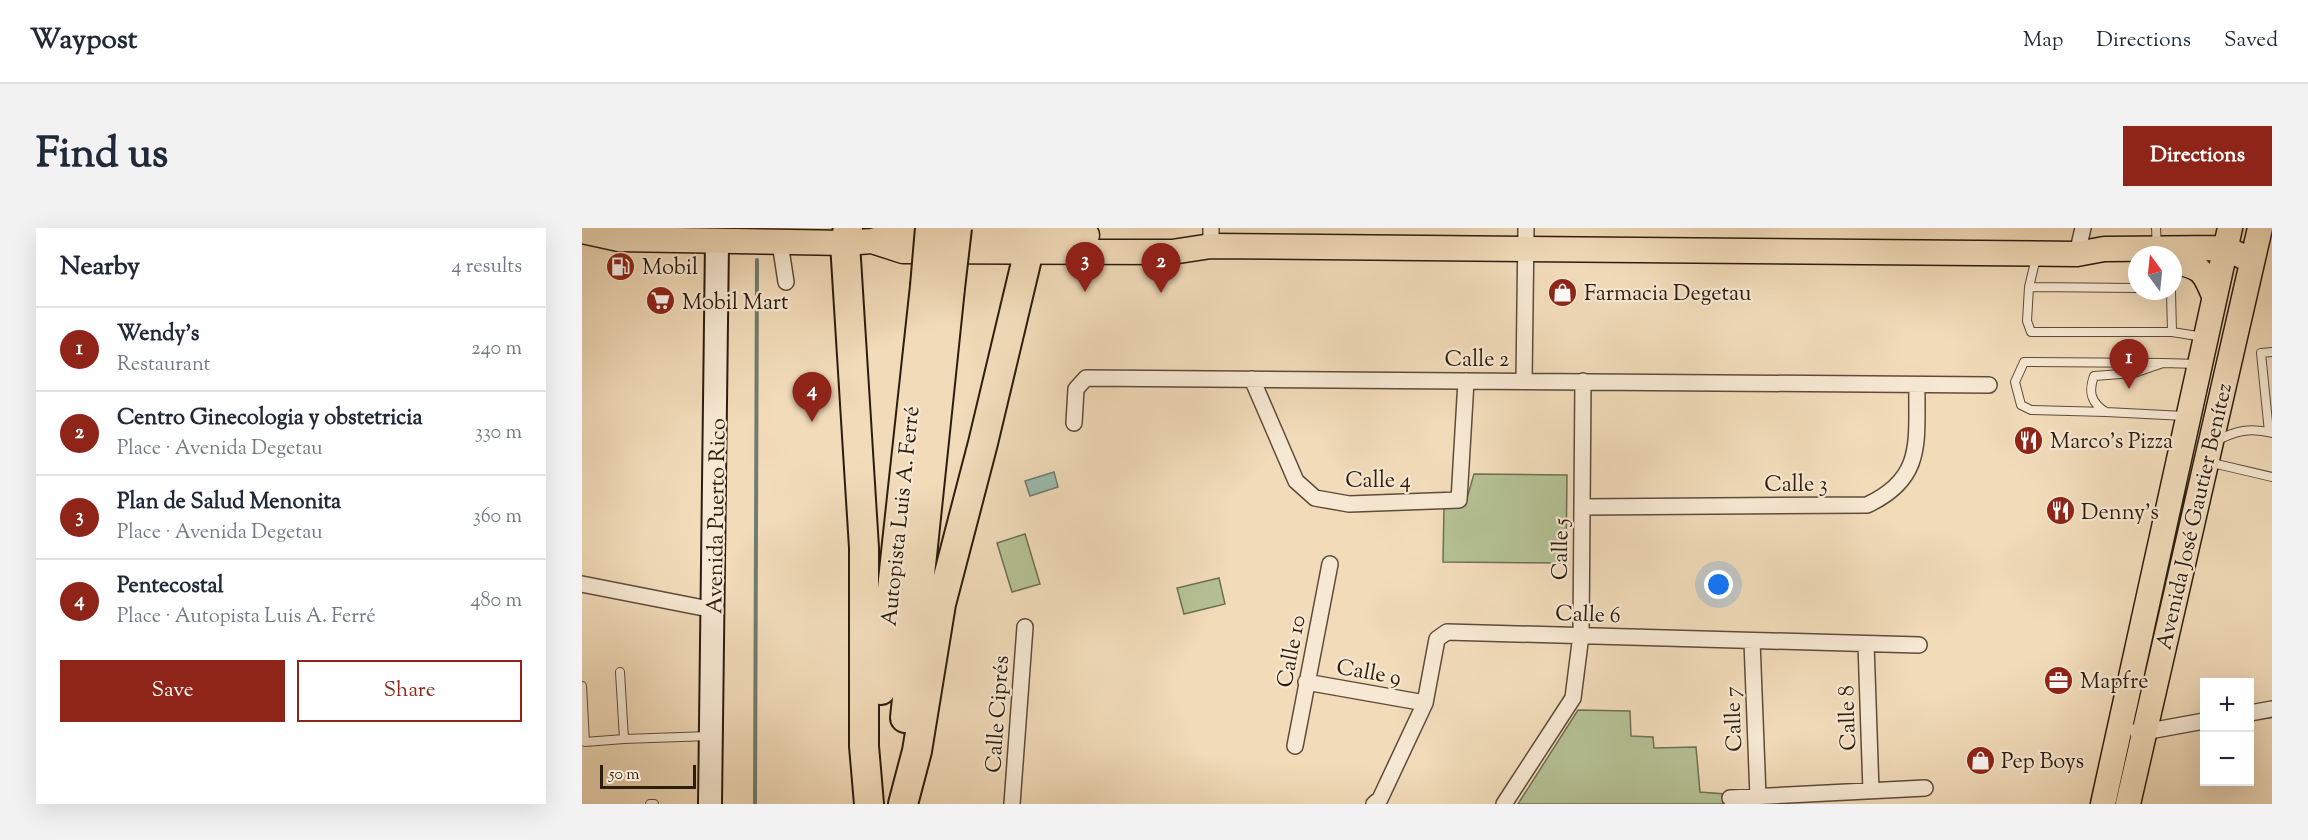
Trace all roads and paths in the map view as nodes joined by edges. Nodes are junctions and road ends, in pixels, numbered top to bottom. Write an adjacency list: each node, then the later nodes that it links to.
1 (930, 228): 20 (highway, Autopista Luis A. Ferré, bridge)
2 (957, 228): 20 (highway, Autopista Luis A. Ferré, bridge)
3 (2083, 228): 16 (street)
4 (2260, 228): 18 (main road, Avenida José Gautier Benítez)
5 (582, 231): 6 (main road)
6 (718, 235): 11 (main road); 45 (street, Avenida Puerto Rico)
7 (1029, 237): 8 (main road); 9 (main road); 70 (highway)
8 (1211, 237): 10 (main road)
9 (855, 238): 11 (main road); 69 (highway)
10 (1526, 238): 15 (main road); 32 (street)
11 (780, 243): 19 (street)
12 (2226, 246): 13 (main road); 18 (main road); 23 (main road, Avenida José Gautier Benítez)
13 (2182, 249)
14 (2128, 250): 16 (main road)
15 (2037, 254): 16 (main road); 21 (lane)
16 (2082, 254)
17 (2182, 261): 23 (main road)
18 (2262, 262): 40 (main road, Avenida José Gautier Benítez)
19 (786, 282)
20 (938, 287): 69 (highway, Autopista Luis A. Ferré); 70 (highway, Autopista Luis A. Ferré)
21 (2029, 287): 22 (lane); 25 (lane)
22 (2128, 288)
23 (2214, 296): 26 (main road, Avenida José Gautier Benítez)
24 (2171, 300): 25 (lane)
25 (2172, 332): 26 (lane)
26 (2205, 337): 29 (main road, Avenida José Gautier Benítez)
27 (2272, 352): 39 (lane)
28 (2163, 363): 29 (lane); 36 (lane); 36 (lane)
29 (2200, 364): 37 (main road, Avenida José Gautier Benítez)
30 (1252, 379): 31 (street, Calle 2); 31 (street, Calle 4); 38 (street, Calle 2)
31 (1466, 381): 32 (street, Calle 2)
32 (1524, 381): 33 (street, Calle 2)
33 (1583, 381): 34 (street, Calle 2); 42 (street, Calle 5)
34 (1917, 385): 35 (street, Calle 2); 42 (street, Calle 3)
35 (1989, 385)
36 (2106, 412): 37 (lane)
37 (2188, 416): 58 (main road, Avenida José Gautier Benítez)
38 (1074, 423)
39 (2270, 432): 40 (lane)
40 (2210, 452): 41 (lane); 59 (main road, Avenida José Gautier Benítez)
41 (2272, 477)
42 (1582, 507): 47 (street, Calle 5)
43 (1330, 564): 52 (street, Calle 10)
44 (582, 584): 45 (street)
45 (714, 610): 60 (street, Avenida Puerto Rico)
46 (1024, 627): 71 (street, Calle Ciprés)
47 (1581, 635): 48 (street, Calle 6); 54 (street, Calle 6); 73 (street, Calle 5)
48 (1752, 640): 49 (street, Calle 6); 66 (street, Calle 7)
49 (1866, 644): 50 (street, Calle 6); 65 (street, Calle 8)
50 (1919, 645)
51 (620, 672): 61 (lane)
52 (1306, 682): 54 (street, Calle 9); 63 (street, Calle 10)
53 (582, 686): 62 (lane)
54 (1425, 703): 72 (street, Calle 6)
55 (2272, 709): 56 (street)
56 (2254, 712)
57 (2200, 722): 59 (street)
58 (2120, 727): 59 (street); 74 (main road, Avenida José Gautier Benítez)
59 (2144, 732): 75 (main road, Avenida José Gautier Benítez)
60 (711, 736): 61 (lane); 68 (street, Avenida Puerto Rico)
61 (624, 739): 62 (lane)
62 (584, 742)
63 (1294, 746)
64 (1925, 788): 65 (street)
65 (1871, 791): 66 (street)
66 (1758, 796): 67 (street)
67 (1730, 798)
68 (710, 804)
69 (870, 804)
70 (902, 804)
71 (1012, 804)
72 (1374, 804)
73 (1504, 804)
74 (2103, 804)
75 (2128, 804)

